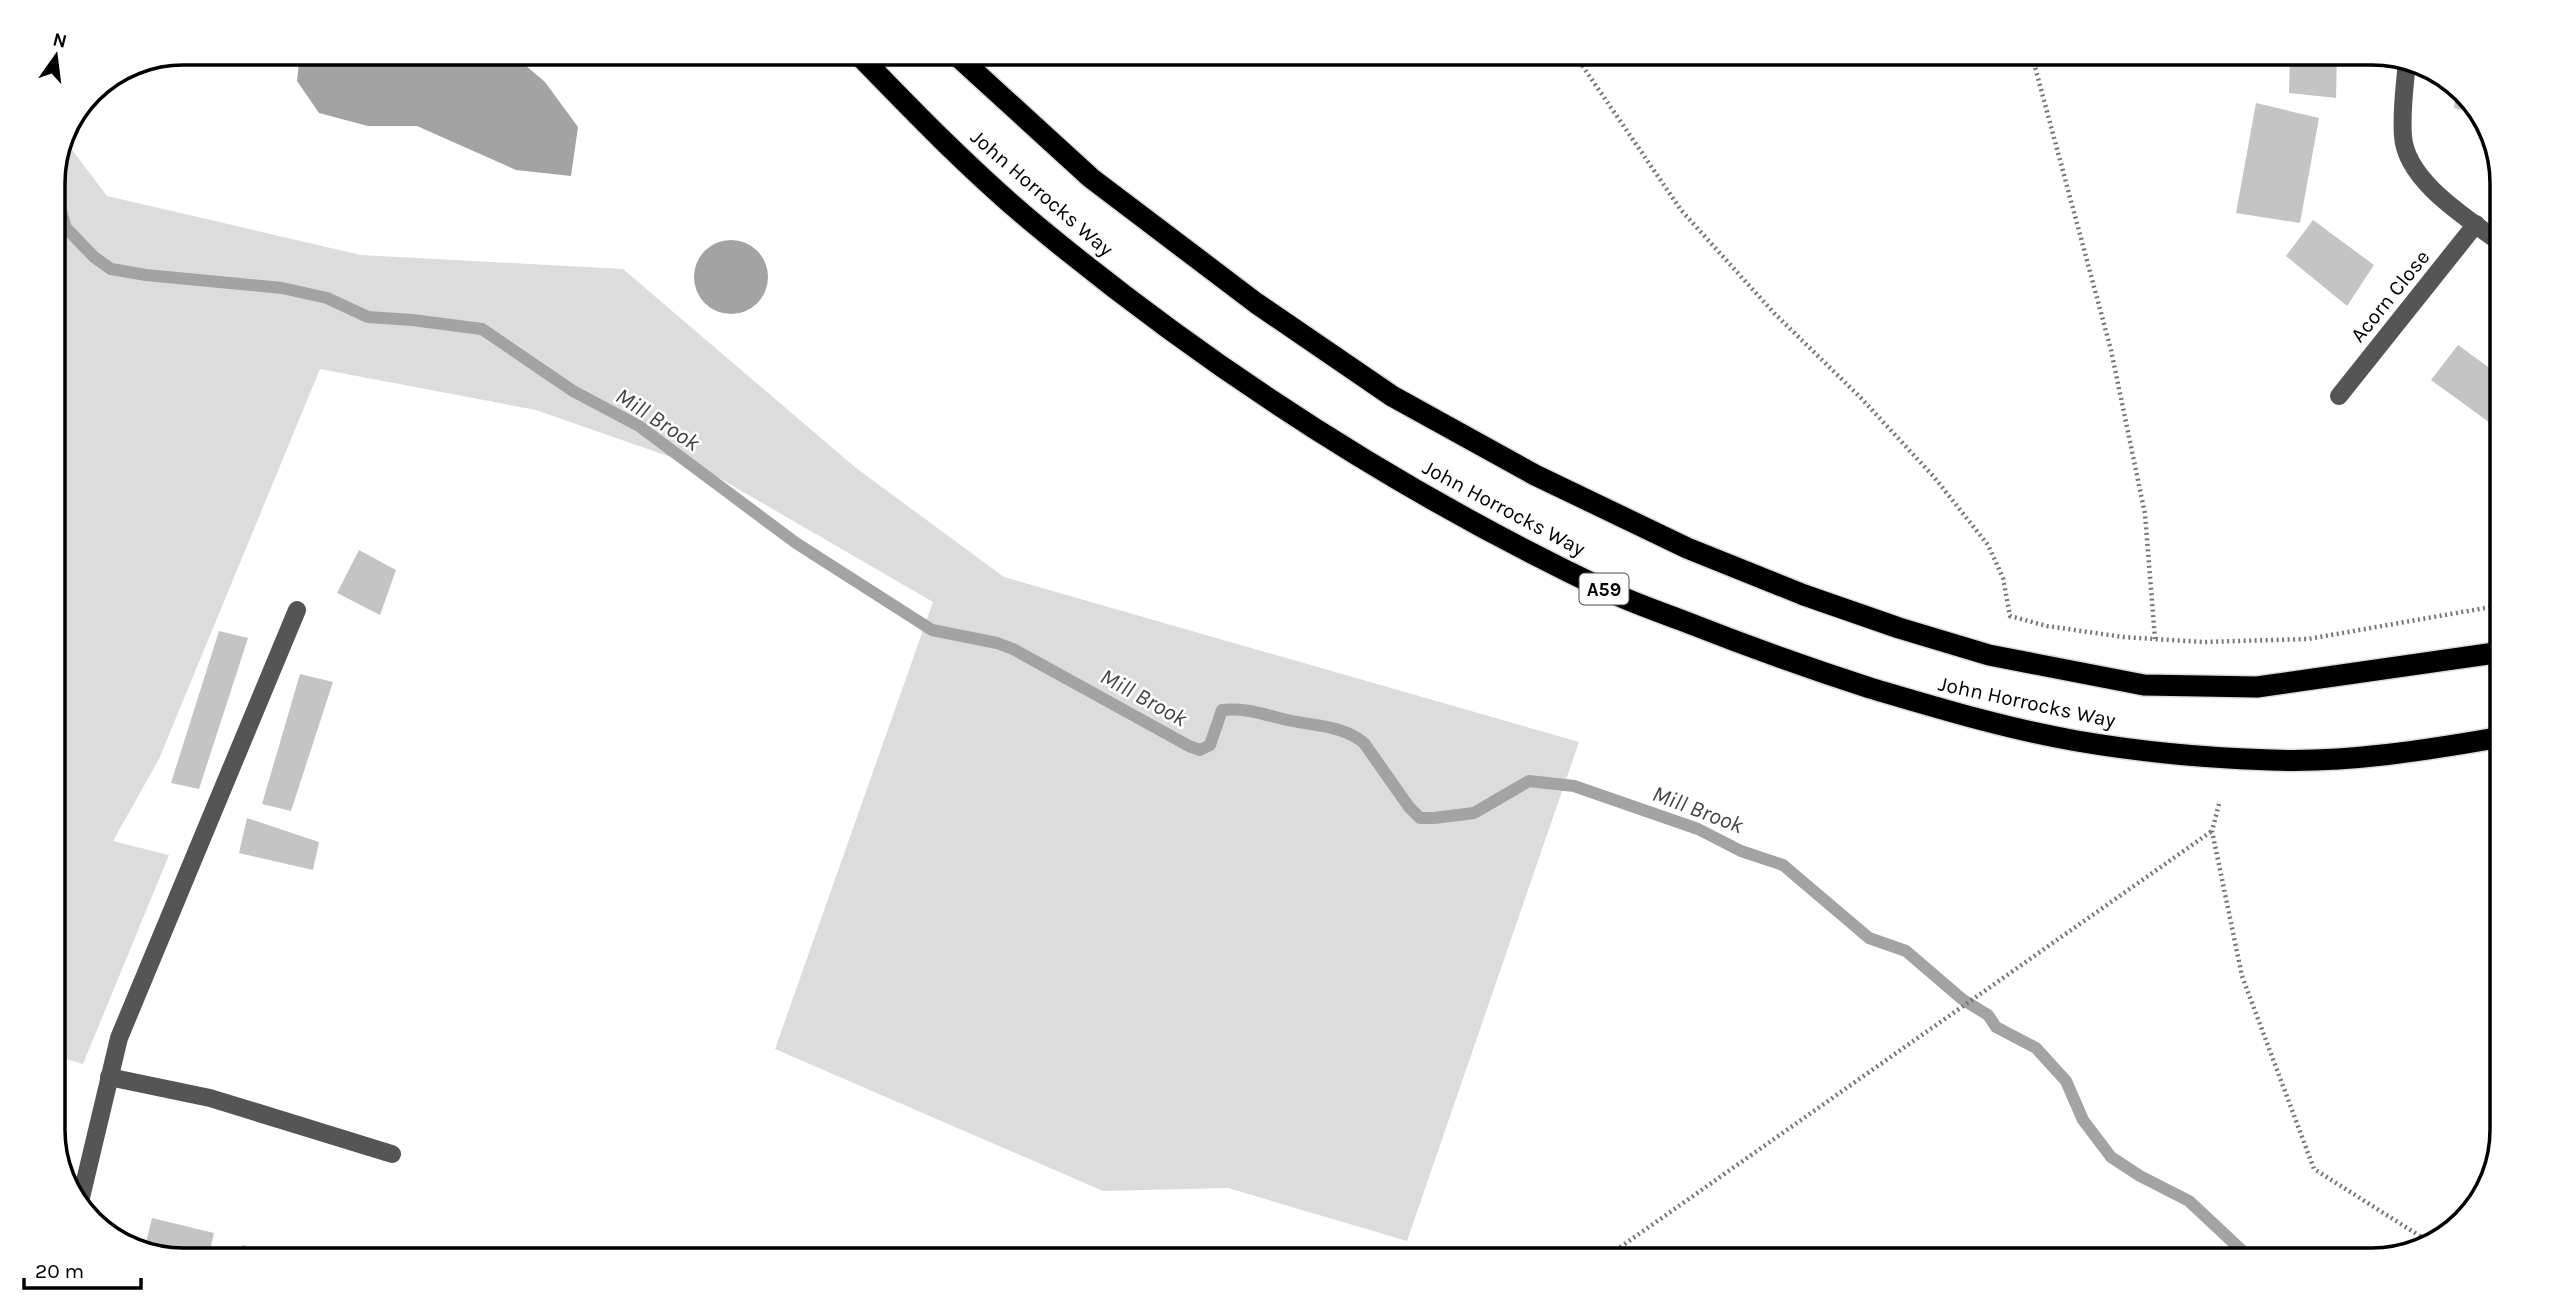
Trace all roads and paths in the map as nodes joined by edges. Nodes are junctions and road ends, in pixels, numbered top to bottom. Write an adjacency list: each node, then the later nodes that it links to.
1 (869, 65): 13 (highway, John Horrocks Way / A59)
2 (967, 65): 12 (highway, John Horrocks Way)
3 (1582, 65): 11 (path)
4 (2034, 65): 11 (path)
5 (2407, 70): 6 (street)
6 (2476, 224): 7 (street); 8 (street, Acorn Close)
7 (2490, 235)
8 (2339, 396)
9 (2490, 607): 11 (path)
10 (297, 610): 16 (street)
11 (2155, 639)
12 (2490, 654)
13 (2490, 739)
14 (2219, 804): 15 (path)
15 (2212, 831): 19 (path); 20 (path)
16 (109, 1077): 17 (street); 18 (street)
17 (392, 1154)
18 (82, 1191)
19 (2422, 1237)
20 (1620, 1248)

